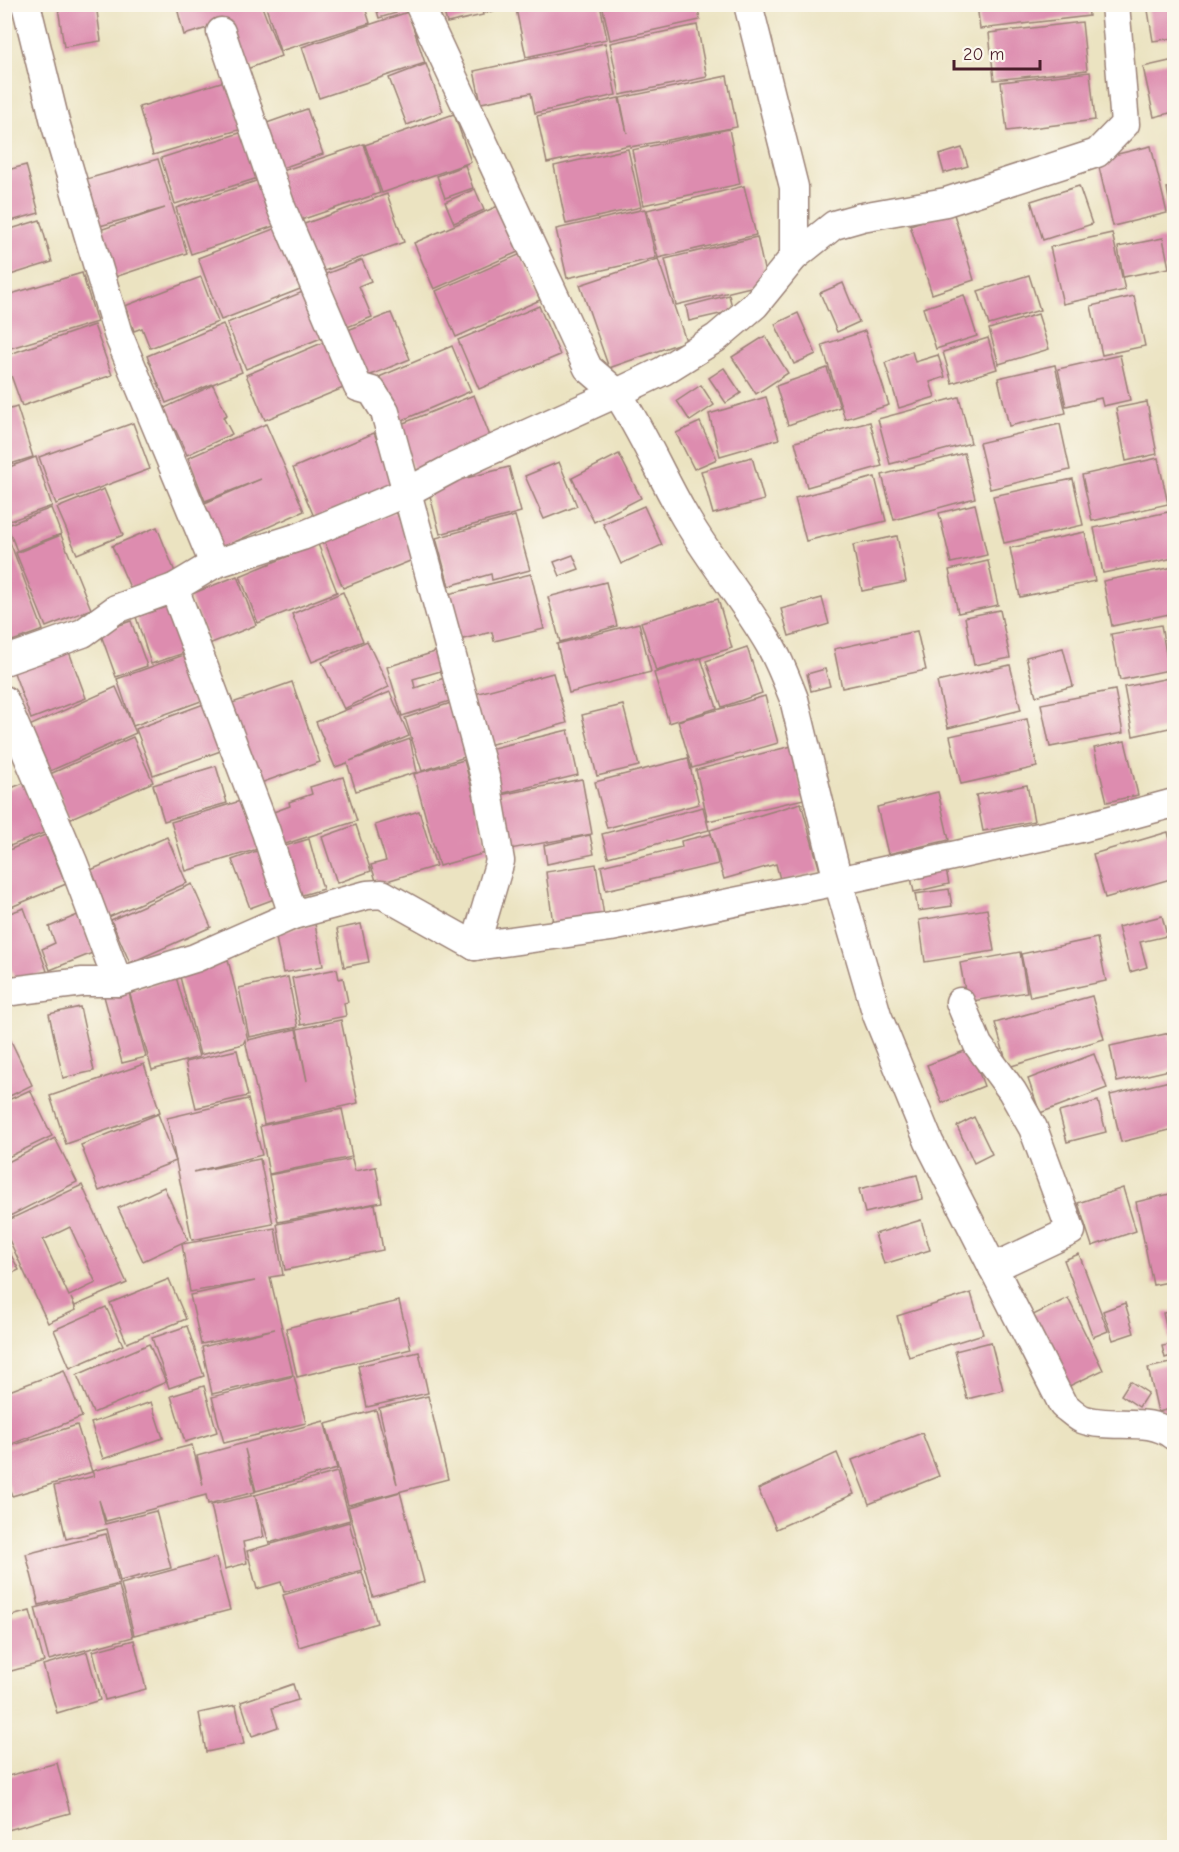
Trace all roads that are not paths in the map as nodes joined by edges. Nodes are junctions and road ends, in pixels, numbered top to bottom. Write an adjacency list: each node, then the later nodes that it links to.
1 (26, 4): 9 (street)
2 (419, 4): 7 (street)
3 (748, 4): 6 (street)
4 (1114, 4): 6 (street)
5 (221, 32): 8 (street)
6 (794, 257): 7 (street)
7 (617, 393): 8 (street); 14 (street)
8 (409, 492): 9 (street); 16 (street)
9 (214, 564): 10 (street)
10 (174, 588): 11 (street); 15 (street)
11 (4, 661)
12 (4, 700): 17 (street)
13 (1174, 803): 14 (street)
14 (838, 881): 16 (street); 20 (street)
15 (293, 915): 16 (street); 17 (street)
16 (475, 946)
17 (118, 982): 18 (street)
18 (4, 992)
19 (960, 1002): 20 (street)
20 (993, 1269): 21 (street)
21 (1174, 1436)

